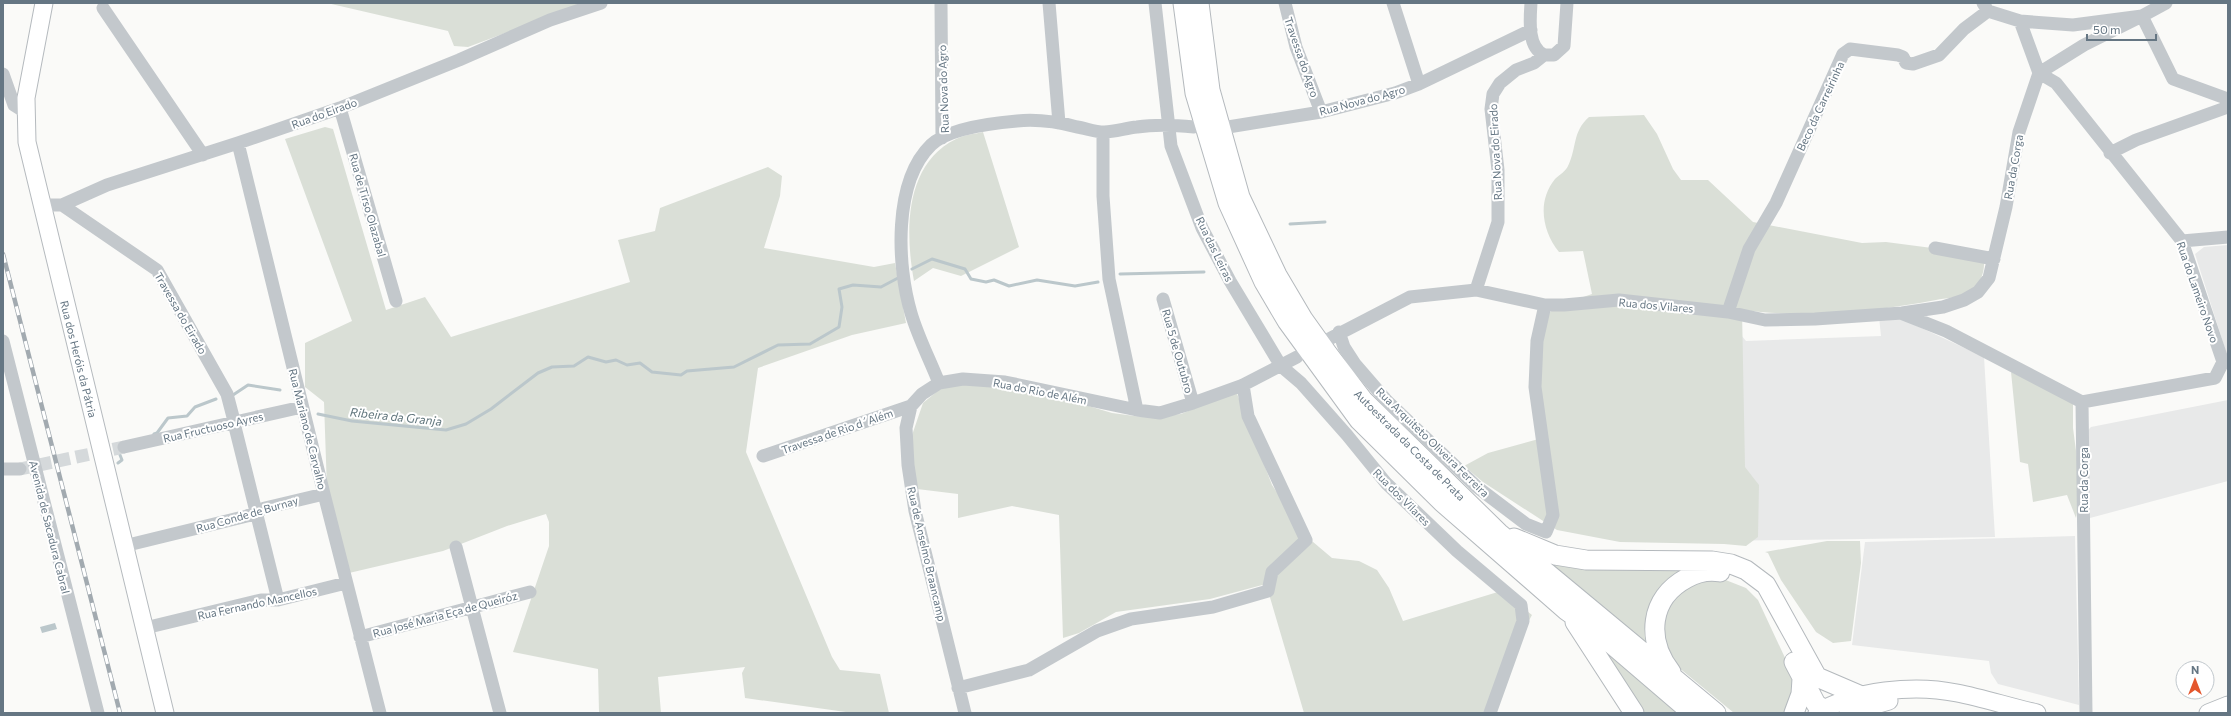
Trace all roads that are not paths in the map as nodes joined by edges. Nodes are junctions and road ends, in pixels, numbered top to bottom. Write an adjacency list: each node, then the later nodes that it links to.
1 (44, 3): 25 (main road, Rua dos Heróis da Pátria)
2 (601, 3): 24 (street, Rua do Eirado)
3 (941, 3): 32 (street, Rua Nova do Agro)
4 (1050, 3): 27 (street)
5 (1155, 3): 28 (street, Rua das Leiras)
6 (1183, 3): 73 (highway, Autoestrada da Costa de Prata)
7 (1199, 3): 66 (highway, Autoestrada da Costa de Prata)
8 (1285, 3): 26 (street, Travessa do Agro)
9 (1393, 3): 21 (street)
10 (1531, 3): 17 (street)
11 (1567, 3): 18 (street, Rua Nova do Eirado)
12 (2166, 3): 15 (street)
13 (1986, 7): 16 (street); 47 (street, Beco da Carreirinha)
14 (103, 8): 35 (street)
15 (2142, 16): 16 (street); 19 (street); 22 (street)
16 (2020, 21): 19 (street)
17 (1531, 30): 18 (street); 21 (street, Rua Nova do Agro)
18 (1544, 55): 42 (street, Rua Nova do Eirado)
19 (2039, 73): 34 (street, Rua do Lameiro Novo); 41 (street, Rua da Corga)
20 (3, 74): 25 (street)
21 (1419, 84): 26 (street, Rua Nova do Agro)
22 (2228, 99)
23 (2228, 107): 34 (street)
24 (340, 108): 33 (street, Rua do Eirado); 44 (street, Rua de Tirso Olazabal)
25 (25, 112): 36 (main road, Rua dos Heróis da Pátria)
26 (1321, 112): 30 (street, Rua Nova do Agro)
27 (1059, 123): 31 (street, Rua Nova do Agro); 32 (street, Rua Nova do Agro)
28 (1167, 125): 29 (street, Rua Nova do Agro); 31 (street, Rua Nova do Agro); 52 (street, Rua das Leiras)
29 (1194, 127)
30 (1228, 127)
31 (1103, 132): 59 (street)
32 (942, 138): 53 (street)
33 (238, 144): 35 (street, Rua do Eirado); 58 (street, Rua Mariano de Carvalho)
34 (2110, 153): 39 (street, Rua do Lameiro Novo)
35 (203, 155): 37 (street, Rua do Eirado)
36 (42, 205): 37 (street, Rua do Eirado); 67 (main road, Rua dos Heróis da Pátria)
37 (62, 205): 65 (street, Travessa do Eirado)
38 (2228, 237): 39 (street)
39 (2182, 241): 55 (street, Rua do Lameiro Novo)
40 (1936, 248): 41 (street)
41 (1994, 258): 46 (street, Rua da Corga)
42 (1476, 290): 45 (street); 45 (street, Rua Arquiteto Oliveira Ferreira)
43 (1163, 299): 56 (street, Rua 5 de Outubro)
44 (396, 301)
45 (1545, 305): 47 (street, Rua dos Vilares)
46 (1943, 308): 48 (street, Rua da Corga); 49 (street)
47 (1728, 312): 48 (street, Rua dos Vilares)
48 (1902, 314): 49 (street)
49 (1946, 331): 55 (street)
50 (3, 341): 83 (street, Avenida de Sacadura Cabral)
51 (1297, 357): 52 (street, Rua do Rio de Além)
52 (1281, 366): 54 (street, Rua do Rio de Além); 88 (street, Rua dos Vilares)
53 (939, 383): 57 (street); 59 (street, Rua do Rio de Além)
54 (1243, 385): 56 (street, Rua do Rio de Além); 78 (street)
55 (2082, 402): 95 (street, Rua da Corga)
56 (1193, 404): 59 (street, Rua do Rio de Além)
57 (911, 406): 61 (street, Travessa de Rio d´Além); 78 (street, Rua de Anselmo Braancamp)
58 (302, 407): 60 (street, Rua Fructuoso Ayres); 64 (street, Rua Mariano de Carvalho)
59 (1137, 410)
60 (124, 447)
61 (763, 456)
62 (3, 469): 63 (street)
63 (20, 469)
64 (324, 494): 65 (street, Rua Conde de Burnay); 69 (street, Rua Mariano de Carvalho)
65 (255, 512): 67 (street, Rua Conde de Burnay); 71 (street, Travessa do Eirado)
66 (1499, 533): 76 (highway, Autoestrada da Costa de Prata); 77 (highway)
67 (124, 546): 74 (main road, Rua dos Heróis da Pátria)
68 (456, 547): 72 (street)
69 (346, 583): 71 (street, Rua Fernando Mancellos); 75 (street, Rua Mariano de Carvalho)
70 (530, 592): 72 (street, Rua José Maria Eça de Queiróz)
71 (278, 600): 74 (street, Rua Fernando Mancellos)
72 (472, 606): 75 (street, Rua José Maria Eça de Queiróz); 86 (street)
73 (1567, 611): 89 (highway); 90 (highway, Autoestrada da Costa de Prata)
74 (145, 628): 84 (main road, Rua dos Heróis da Pátria)
75 (360, 637): 85 (street, Rua Mariano de Carvalho)
76 (1675, 678): 77 (highway); 91 (highway, Autoestrada da Costa de Prata)
77 (1810, 678): 79 (highway); 82 (highway); 92 (highway)
78 (958, 688): 87 (street, Rua de Anselmo Braancamp)
79 (1859, 695): 80 (main road); 82 (main road)
80 (1999, 705): 93 (main road); 94 (main road)
81 (2228, 705): 96 (main road)
82 (1824, 712)
83 (98, 713)
84 (165, 713)
85 (380, 713)
86 (500, 713)
87 (965, 713)
88 (1490, 713)
89 (1634, 713)
90 (1692, 713)
91 (1716, 713)
92 (1794, 713)
93 (1848, 713)
94 (2037, 713)
95 (2086, 713)
96 (2208, 713)

